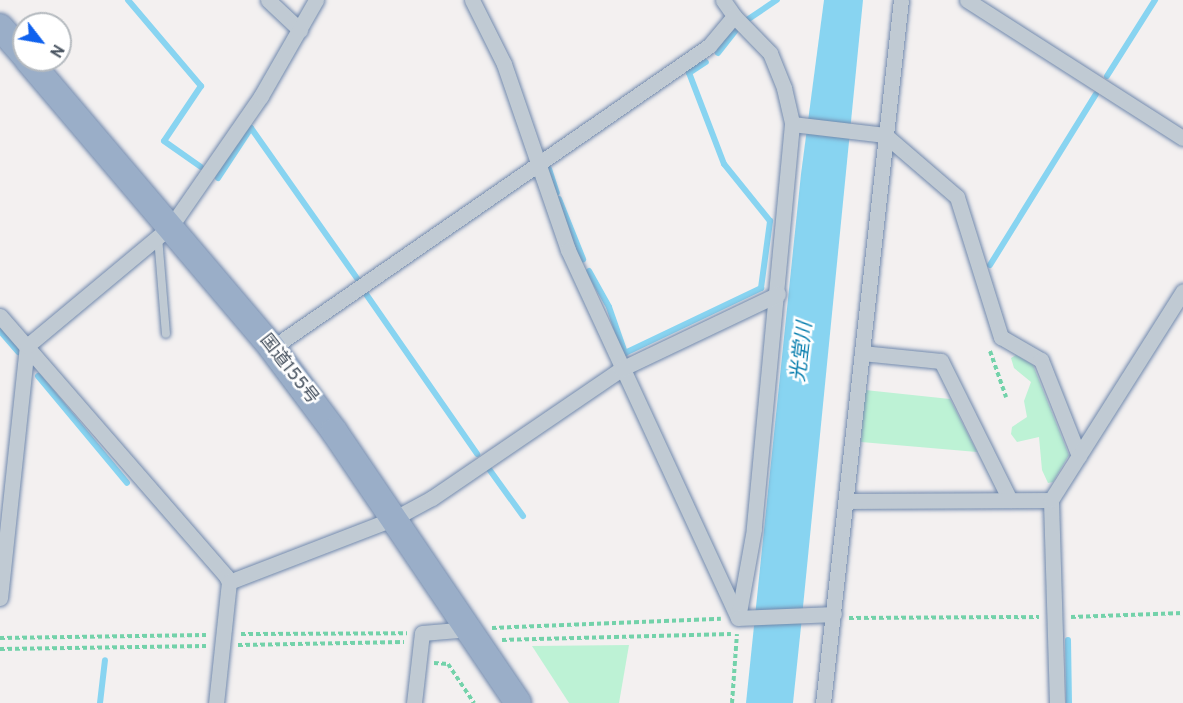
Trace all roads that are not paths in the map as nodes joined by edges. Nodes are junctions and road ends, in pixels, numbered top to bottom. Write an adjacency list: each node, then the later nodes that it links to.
1 (268, 0): 9 (street)
2 (316, 0): 9 (street)
3 (472, 0): 15 (street)
4 (723, 0): 7 (street)
5 (901, 0): 13 (street)
6 (967, 0): 14 (street)
7 (734, 16): 12 (street); 15 (street)
8 (0, 27): 10 (highway)
9 (300, 30): 16 (street)
10 (12, 41)
11 (37, 72): 16 (highway, 国道155号)
12 (794, 124): 13 (street); 18 (street)
13 (877, 133): 23 (street); 25 (street)
14 (1183, 138)
15 (537, 164): 22 (street); 24 (street)
16 (164, 232): 20 (lane); 21 (street); 22 (highway, 国道155号)
17 (1183, 291): 25 (street)
18 (778, 294): 24 (street); 33 (street)
19 (0, 316): 21 (street)
20 (166, 334)
21 (27, 346): 30 (street); 31 (street)
22 (272, 348): 29 (highway, 国道155号)
23 (862, 353): 26 (street); 28 (street)
24 (621, 369): 29 (street); 33 (street)
25 (1079, 456): 27 (street)
26 (1010, 500): 27 (street); 28 (street)
27 (1051, 500): 39 (street)
28 (847, 501): 32 (street)
29 (395, 518): 30 (street); 34 (highway, 国道155号)
30 (229, 582): 35 (street)
31 (0, 598)
32 (829, 615): 33 (street); 38 (street)
33 (741, 618)
34 (474, 635): 36 (street); 37 (highway, 国道155号)
35 (216, 703)
36 (414, 703)
37 (518, 703)
38 (823, 703)
39 (1057, 703)

